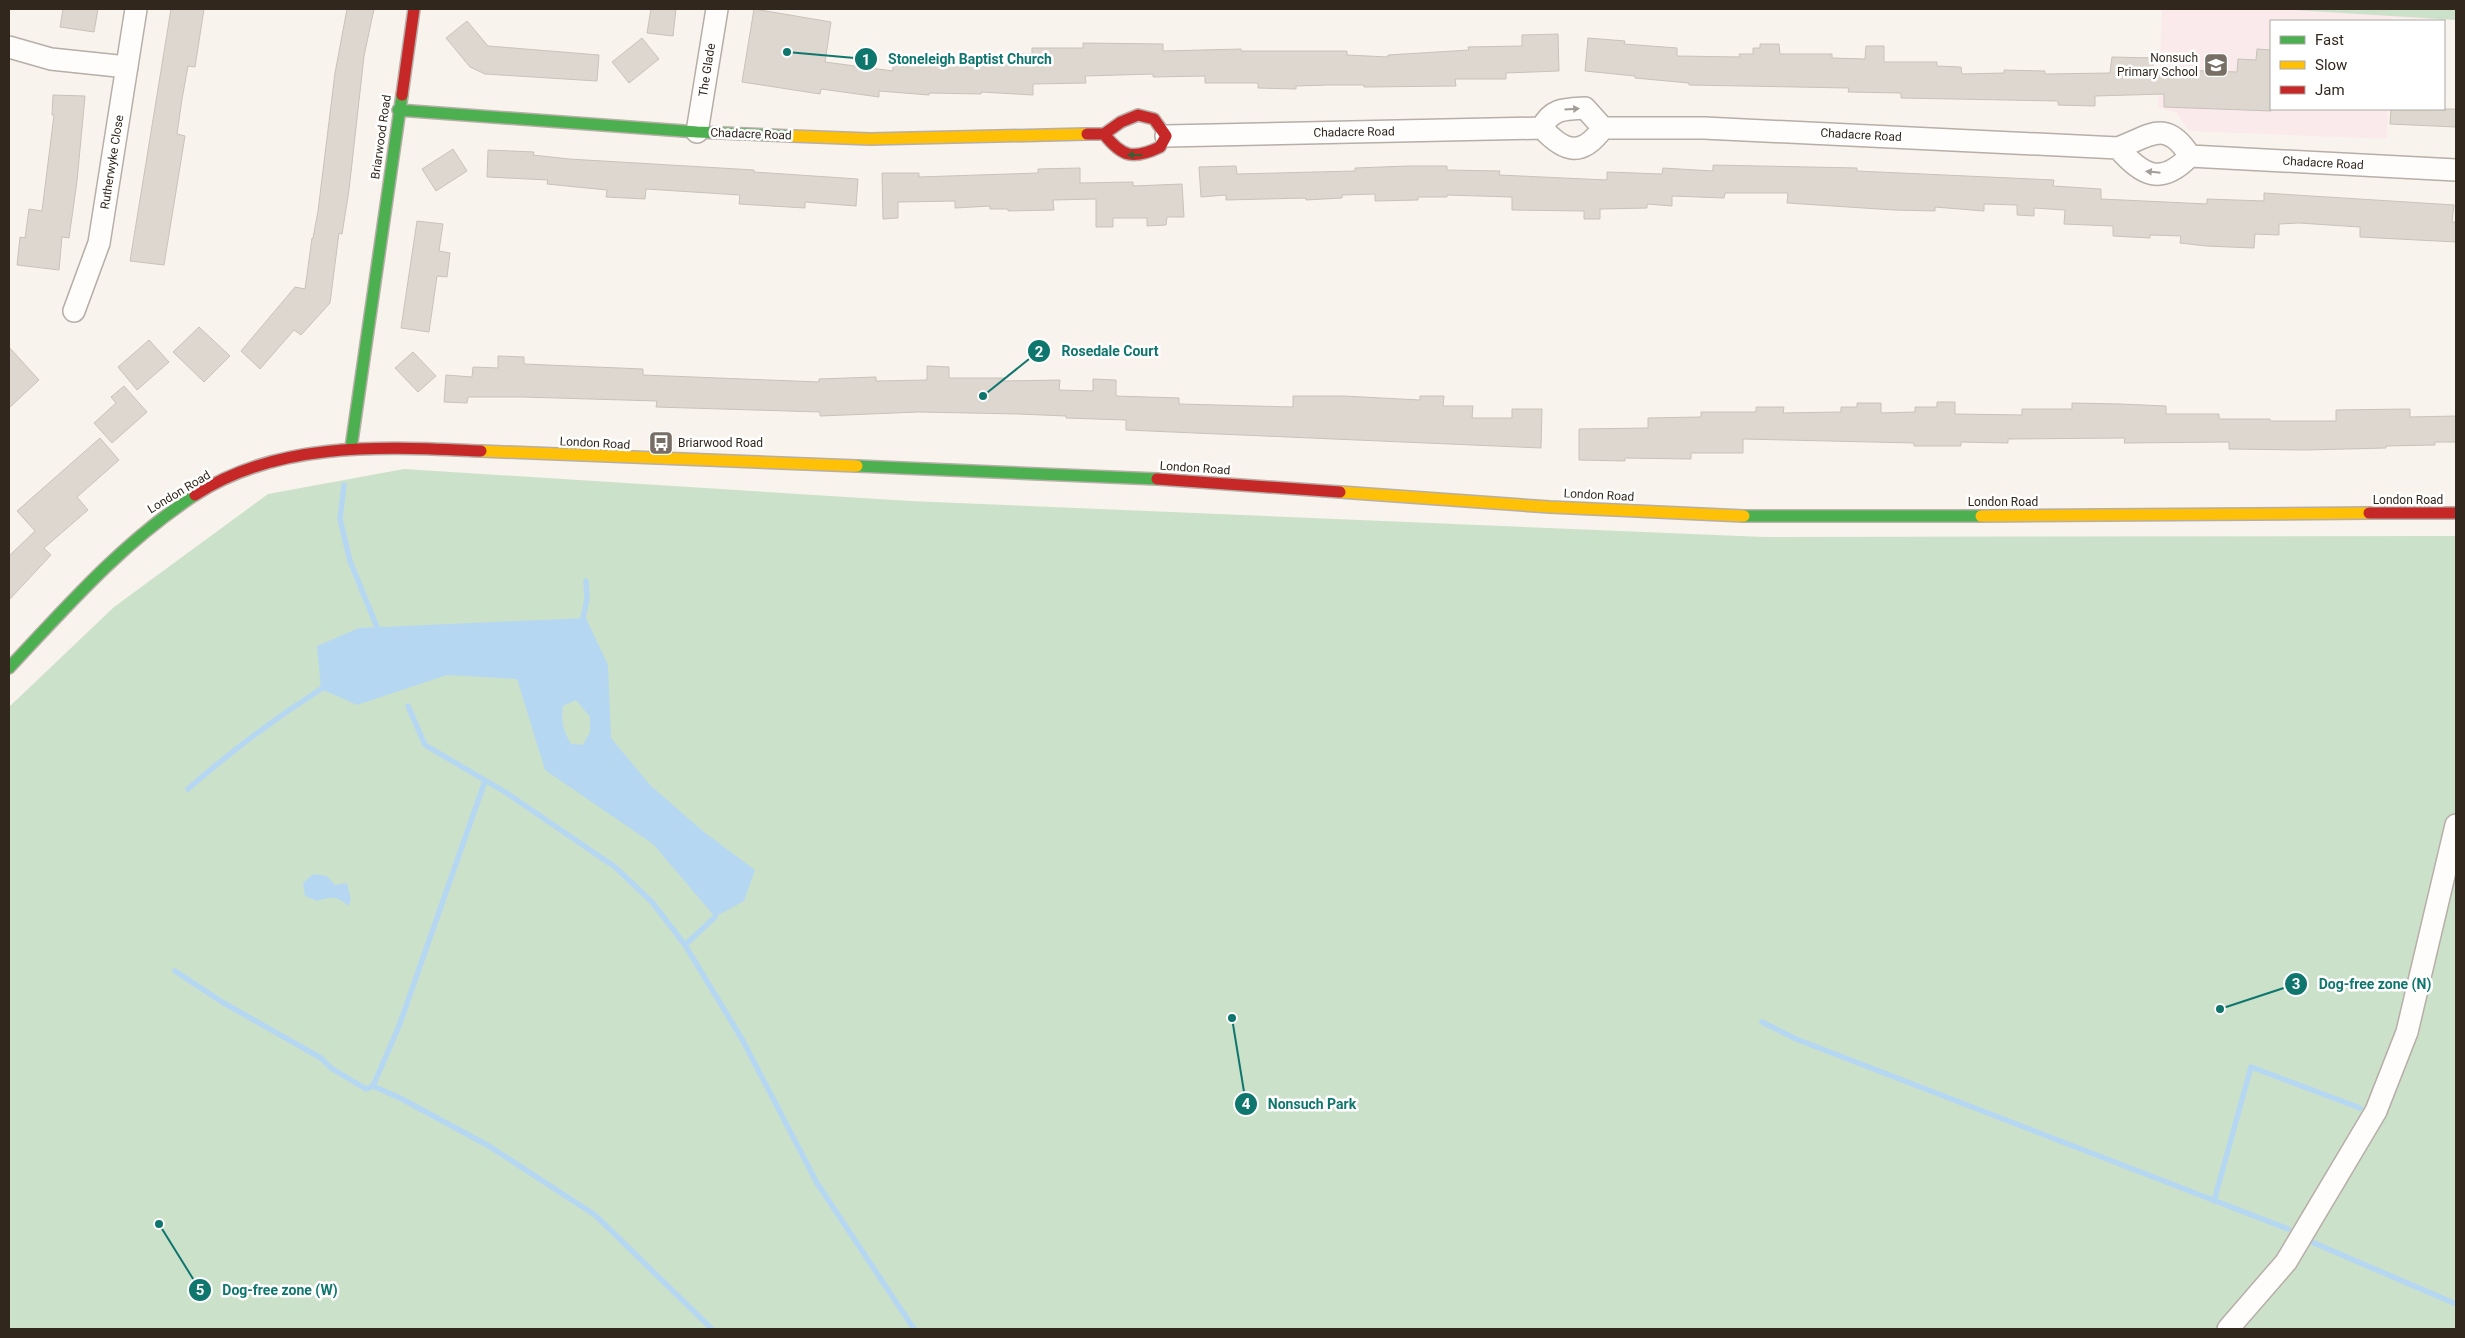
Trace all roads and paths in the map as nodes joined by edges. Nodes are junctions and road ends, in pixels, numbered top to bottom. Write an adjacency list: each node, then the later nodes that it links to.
1 (136, 9): 5 (street, Rutherwyke Close)
2 (414, 9): 6 (main road, Briarwood Road)
3 (717, 9): 9 (street, The Glade)
4 (9, 47): 5 (street)
5 (127, 67): 15 (street, Rutherwyke Close)
6 (398, 110): 9 (main road, Chadacre Road); 16 (main road, Briarwood Road)
7 (1542, 128): 8 (street); 8 (street, one-way to 8); 11 (street, Chadacre Road)
8 (1603, 128): 12 (street, Chadacre Road)
9 (697, 132): 10 (main road, Chadacre Road)
10 (1104, 134): 11 (main road); 11 (main road, one-way to 10)
11 (1166, 136)
12 (2118, 148): 13 (street, Chadacre Road); 13 (street, one-way to 12)
13 (2190, 156): 14 (street, Chadacre Road)
14 (2456, 170)
15 (74, 311)
16 (351, 448): 17 (main road, London Road); 18 (main road, London Road)
17 (2456, 513)
18 (9, 668)
19 (2456, 825): 20 (street)
20 (2228, 1329)

